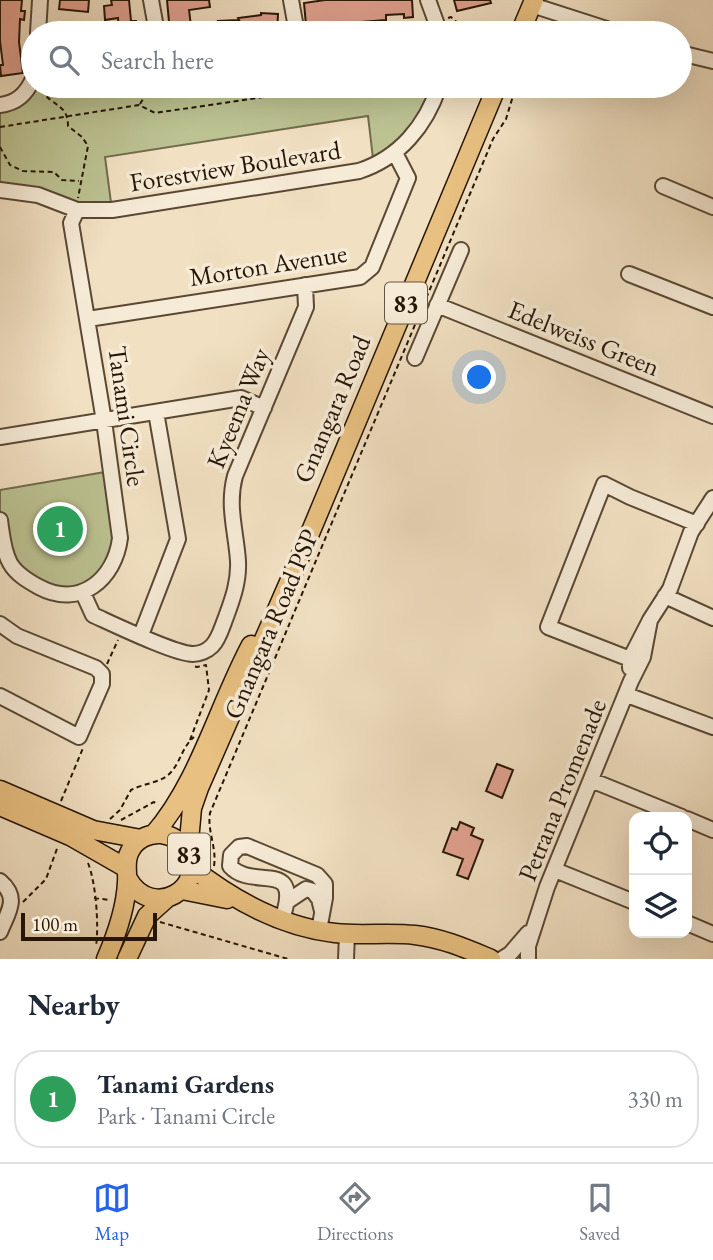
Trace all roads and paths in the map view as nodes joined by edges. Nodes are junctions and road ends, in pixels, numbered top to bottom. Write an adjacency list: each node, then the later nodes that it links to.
1 (40, 0): 6 (street)
2 (151, 0): 7 (street)
3 (291, 0): 8 (street)
4 (428, 0): 9 (street)
5 (533, 2): 10 (main road); 11 (street)
6 (39, 21)
7 (155, 21)
8 (295, 21)
9 (439, 21)
10 (525, 21)
11 (586, 21)
12 (692, 56): 13 (street)
13 (713, 61)
14 (21, 97): 21 (street)
15 (46, 98): 23 (path)
16 (143, 98): 22 (path)
17 (257, 98): 22 (path)
18 (434, 98): 26 (street, Forestview Boulevard)
19 (493, 98): 46 (main road, Gnangara Road / 83)
20 (512, 98): 78 (path, Gnangara Road PSP)
21 (0, 105)
22 (139, 105): 23 (path)
23 (68, 115): 24 (path); 27 (path)
24 (0, 127)
25 (0, 147): 27 (path)
26 (395, 153): 31 (street, Forestview Boulevard); 34 (street, Morton Avenue)
27 (80, 181): 31 (path)
28 (663, 186): 30 (street)
29 (0, 190): 31 (street, Forestview Boulevard)
30 (713, 207)
31 (77, 210): 37 (street, Tanami Circle)
32 (461, 250): 35 (street)
33 (629, 274): 36 (street)
34 (305, 285): 37 (street, Morton Avenue); 39 (street, Kyeema Way)
35 (438, 305): 38 (street); 41 (street, Edelweiss Green)
36 (713, 307)
37 (88, 319): 42 (street, Tanami Circle)
38 (415, 358)
39 (264, 408): 40 (street); 55 (street, Kyeema Way)
40 (156, 412): 42 (street); 54 (street)
41 (713, 416)
42 (104, 421): 43 (street); 48 (street, Tanami Circle)
43 (0, 437)
44 (713, 498): 47 (street)
45 (0, 520): 48 (street)
46 (314, 521): 61 (main road, Gnangara Road / 83); 76 (main road, Gnangara Road / 83)
47 (697, 524): 49 (street); 56 (street)
48 (83, 593): 53 (street)
49 (665, 596): 50 (street); 51 (street)
50 (713, 618)
51 (650, 620): 56 (street); 58 (street, Petrana Promenade)
52 (0, 624): 57 (street)
53 (123, 628): 54 (street); 57 (path)
54 (141, 635): 55 (street)
55 (185, 653): 63 (path)
56 (630, 659): 58 (street)
57 (102, 674): 62 (street)
58 (629, 688): 60 (street); 64 (street, Petrana Promenade)
59 (0, 696): 62 (street)
60 (713, 727)
61 (211, 729): 63 (path); 74 (main road, Gnangara Road / 83)
62 (79, 737): 67 (path)
63 (189, 741): 70 (path)
64 (592, 780): 69 (street); 79 (street, Petrana Promenade)
65 (0, 790): 74 (main road)
66 (154, 802): 72 (path)
67 (59, 803)
68 (0, 806): 80 (main road)
69 (670, 812)
70 (108, 820)
71 (692, 821): 73 (street)
72 (117, 827)
73 (713, 830)
74 (147, 837): 76 (main road, 83); 80 (main road, 83)
75 (59, 841): 82 (path)
76 (190, 860): 83 (main road, 83); 86 (main road)
77 (91, 869): 95 (path)
78 (212, 869)
79 (555, 870): 84 (street); 87 (street, Petrana Promenade)
80 (127, 874): 83 (main road, 83); 95 (main road, 83)
81 (0, 881): 92 (street)
82 (31, 893)
83 (174, 895): 86 (main road); 96 (main road, 83)
84 (629, 900)
85 (288, 901): 88 (street); 89 (street); 89 (street)
86 (244, 903): 88 (main road)
87 (538, 918): 100 (street, Petrana Promenade); 101 (street, Petrana Promenade)
88 (282, 920): 89 (main road)
89 (321, 921): 93 (main road)
90 (162, 923): 97 (path)
91 (692, 925): 94 (street)
92 (0, 932)
93 (347, 933): 98 (street); 99 (main road)
94 (713, 934)
95 (101, 957)
96 (127, 959)
97 (288, 959)
98 (346, 959)
99 (491, 959)
100 (502, 959)
101 (528, 959)

